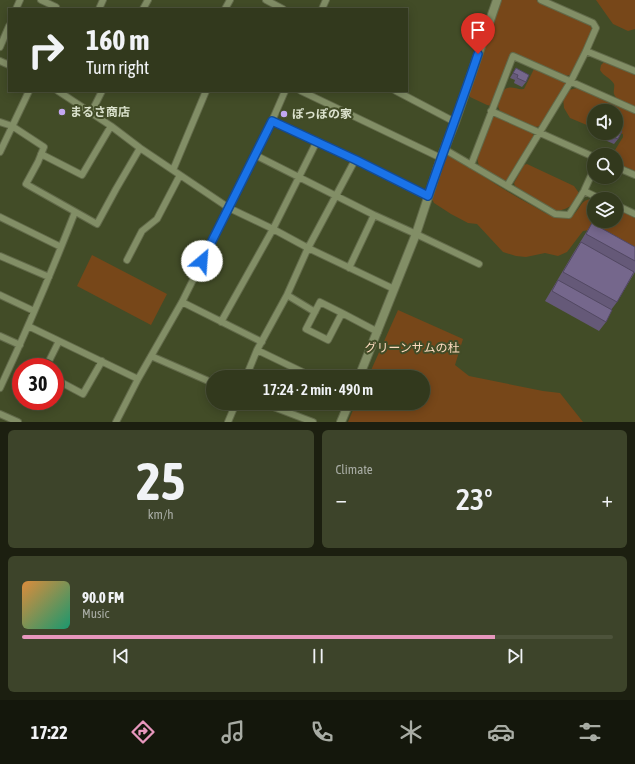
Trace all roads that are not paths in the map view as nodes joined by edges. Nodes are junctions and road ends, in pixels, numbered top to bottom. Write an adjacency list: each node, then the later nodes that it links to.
1 (41, 0): 6 (street)
2 (59, 0): 6 (street)
3 (266, 0): 7 (street)
4 (497, 0): 25 (street)
5 (541, 0): 10 (street)
6 (55, 8)
7 (280, 8)
8 (8, 28): 9 (street)
9 (0, 47)
10 (586, 51): 11 (street); 12 (street)
11 (635, 71)
12 (571, 81): 20 (street); 21 (street); 28 (street)
13 (29, 92): 26 (street)
14 (60, 92): 22 (street)
15 (102, 92): 22 (street)
16 (206, 92): 39 (street)
17 (285, 92): 23 (street)
18 (303, 92): 36 (street)
19 (398, 92): 25 (street)
20 (635, 110)
21 (492, 111): 28 (street); 38 (street)
22 (91, 113): 27 (street)
23 (272, 121): 29 (street); 35 (street)
24 (0, 122): 26 (street)
25 (455, 122): 31 (street)
26 (12, 126): 32 (street); 33 (street)
27 (111, 126): 30 (street); 33 (street)
28 (540, 132): 34 (street); 45 (street)
29 (317, 141): 37 (street); 43 (street)
30 (140, 148): 39 (street); 52 (street)
31 (444, 149): 36 (street); 38 (street)
32 (0, 152)
33 (41, 154): 52 (street)
34 (587, 154)
35 (255, 155): 43 (street); 50 (street)
36 (441, 158): 49 (street)
37 (356, 160): 48 (street); 49 (street)
38 (471, 165): 45 (street)
39 (173, 170): 41 (street)
40 (623, 170): 42 (street)
41 (180, 175): 50 (street); 61 (street)
42 (635, 175)
43 (298, 176): 48 (street); 56 (street)
44 (587, 184): 46 (street)
45 (507, 186): 46 (street)
46 (584, 191): 47 (street)
47 (587, 192)
48 (336, 196): 54 (street); 59 (street)
49 (428, 196): 57 (street)
50 (229, 208): 56 (street); 68 (street)
51 (623, 209): 53 (street)
52 (75, 212): 58 (street)
53 (635, 214)
54 (374, 215): 57 (street); 63 (street)
55 (0, 218): 58 (street)
56 (273, 229): 59 (street); 72 (street)
57 (416, 234): 62 (street); 65 (street)
58 (61, 247): 64 (street)
59 (308, 248): 63 (street); 67 (street)
60 (0, 256): 64 (street)
61 (127, 260)
62 (480, 264)
63 (349, 268): 65 (street)
64 (49, 277): 69 (street)
65 (394, 289): 74 (street)
66 (0, 295): 69 (street)
67 (287, 295): 70 (street); 77 (street)
68 (182, 302): 72 (street); 80 (street)
69 (34, 311): 73 (street)
70 (315, 312): 71 (street); 71 (street)
71 (342, 313): 74 (street)
72 (222, 322): 77 (street)
73 (28, 326): 76 (street); 78 (street)
74 (378, 332): 85 (street)
75 (0, 336): 78 (street)
76 (59, 341): 81 (street); 82 (street)
77 (262, 342): 79 (street)
78 (20, 346): 87 (street)
79 (257, 350): 83 (street); 84 (street)
80 (151, 356): 88 (street); 89 (street)
81 (50, 358)
82 (102, 361): 88 (street); 90 (street)
83 (249, 370)
84 (298, 370)
85 (363, 370)
86 (0, 371): 87 (street)
87 (7, 374): 91 (street)
88 (138, 379): 97 (street)
89 (206, 380)
90 (64, 384)
91 (0, 388)
92 (233, 410): 98 (street)
93 (281, 410): 99 (street)
94 (346, 410): 100 (street)
95 (0, 414): 96 (street)
96 (18, 422)
97 (116, 422)
98 (228, 422)
99 (312, 422)
100 (341, 422)

